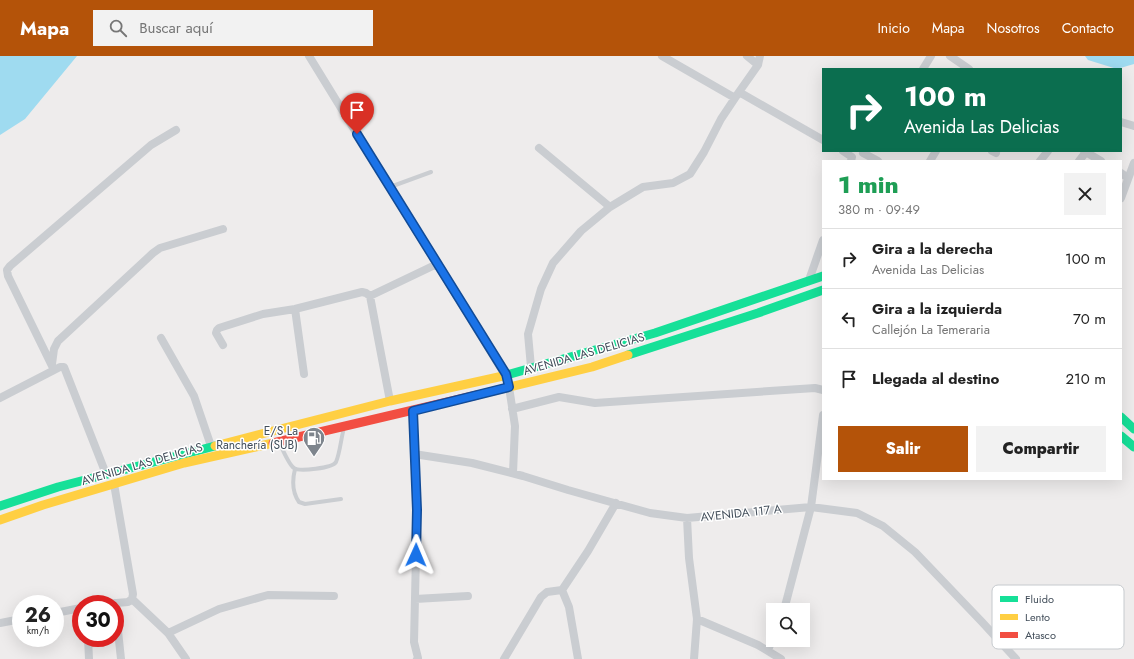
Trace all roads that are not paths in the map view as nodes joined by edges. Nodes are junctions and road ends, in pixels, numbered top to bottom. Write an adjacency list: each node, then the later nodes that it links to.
1 (309, 56): 27 (street)
2 (662, 56): 10 (street)
3 (747, 56): 7 (street)
4 (760, 56): 7 (street)
5 (931, 56): 8 (street)
6 (950, 56): 9 (street)
7 (758, 65): 10 (street)
8 (924, 68)
9 (968, 68)
10 (737, 95): 14 (street); 29 (street)
11 (1122, 122): 12 (street)
12 (1134, 126)
13 (176, 130): 40 (street)
14 (822, 139)
15 (539, 148): 29 (street)
16 (844, 152): 20 (street)
17 (864, 152): 20 (street); 21 (street)
18 (1047, 152): 22 (street)
19 (1085, 152): 23 (street)
20 (852, 159)
21 (876, 160)
22 (1041, 160)
23 (1098, 160)
24 (1134, 163): 26 (street)
25 (431, 172): 27 (lane)
26 (1125, 176): 28 (street)
27 (390, 187): 32 (street)
28 (1122, 192)
29 (610, 207): 41 (street)
30 (224, 229): 40 (street)
31 (822, 243): 34 (street)
32 (437, 264): 36 (street); 43 (street)
33 (822, 276): 34 (main road, AVENIDA LAS DELICIAS)
34 (809, 280): 41 (main road, AVENIDA LAS DELICIAS)
35 (822, 290): 44 (main road, AVENIDA LAS DELICIAS)
36 (370, 296): 37 (street); 47 (street)
37 (295, 309): 39 (street); 42 (street)
38 (161, 338): 56 (street)
39 (223, 345)
40 (53, 367): 46 (street); 61 (street)
41 (531, 368): 43 (main road, AVENIDA LAS DELICIAS)
42 (304, 374)
43 (506, 374): 44 (street); 47 (main road, AVENIDA LAS DELICIAS)
44 (509, 387): 48 (street); 49 (main road, AVENIDA LAS DELICIAS)
45 (822, 390): 48 (street)
46 (0, 398)
47 (390, 401): 56 (main road, AVENIDA LAS DELICIAS)
48 (512, 409): 60 (street)
49 (413, 411): 52 (main road, AVENIDA LAS DELICIAS); 58 (street)
50 (1122, 418): 53 (main road)
51 (822, 424): 66 (street)
52 (344, 427): 55 (main road, AVENIDA LAS DELICIAS); 59 (lane)
53 (1134, 429)
54 (1122, 437): 57 (main road)
55 (279, 442): 59 (lane); 62 (main road, AVENIDA LAS DELICIAS)
56 (211, 446): 61 (main road, AVENIDA LAS DELICIAS)
57 (1134, 447)
58 (414, 454): 60 (street, AVENIDA 117 A); 73 (street)
59 (295, 469): 63 (lane)
60 (513, 473): 64 (street, AVENIDA 117 A)
61 (106, 474): 65 (main road, AVENIDA LAS DELICIAS)
62 (114, 484): 68 (main road, AVENIDA LAS DELICIAS); 72 (street)
63 (341, 499)
64 (616, 503): 67 (street, AVENIDA 117 A); 69 (street)
65 (0, 506)
66 (811, 507): 67 (street, AVENIDA 117 A); 75 (street); 80 (street, AVENIDA 117 A)
67 (687, 518): 76 (street)
68 (0, 520)
69 (562, 590): 90 (street); 91 (street)
70 (334, 596): 79 (street)
71 (468, 596): 73 (street)
72 (132, 599): 74 (street); 79 (street)
73 (415, 599): 89 (street)
74 (124, 602)
75 (786, 603)
76 (696, 619): 85 (street); 92 (street)
77 (12, 621): 78 (street)
78 (0, 623)
79 (168, 632): 88 (street)
80 (992, 633)
81 (88, 647): 86 (street)
82 (120, 647): 87 (street)
83 (769, 647): 85 (street)
84 (1007, 649): 94 (street, AVENIDA 117 A)
85 (768, 650): 93 (street)
86 (89, 659)
87 (121, 659)
88 (186, 659)
89 (418, 659)
90 (504, 659)
91 (578, 659)
92 (694, 659)
93 (781, 659)
94 (1016, 659)

